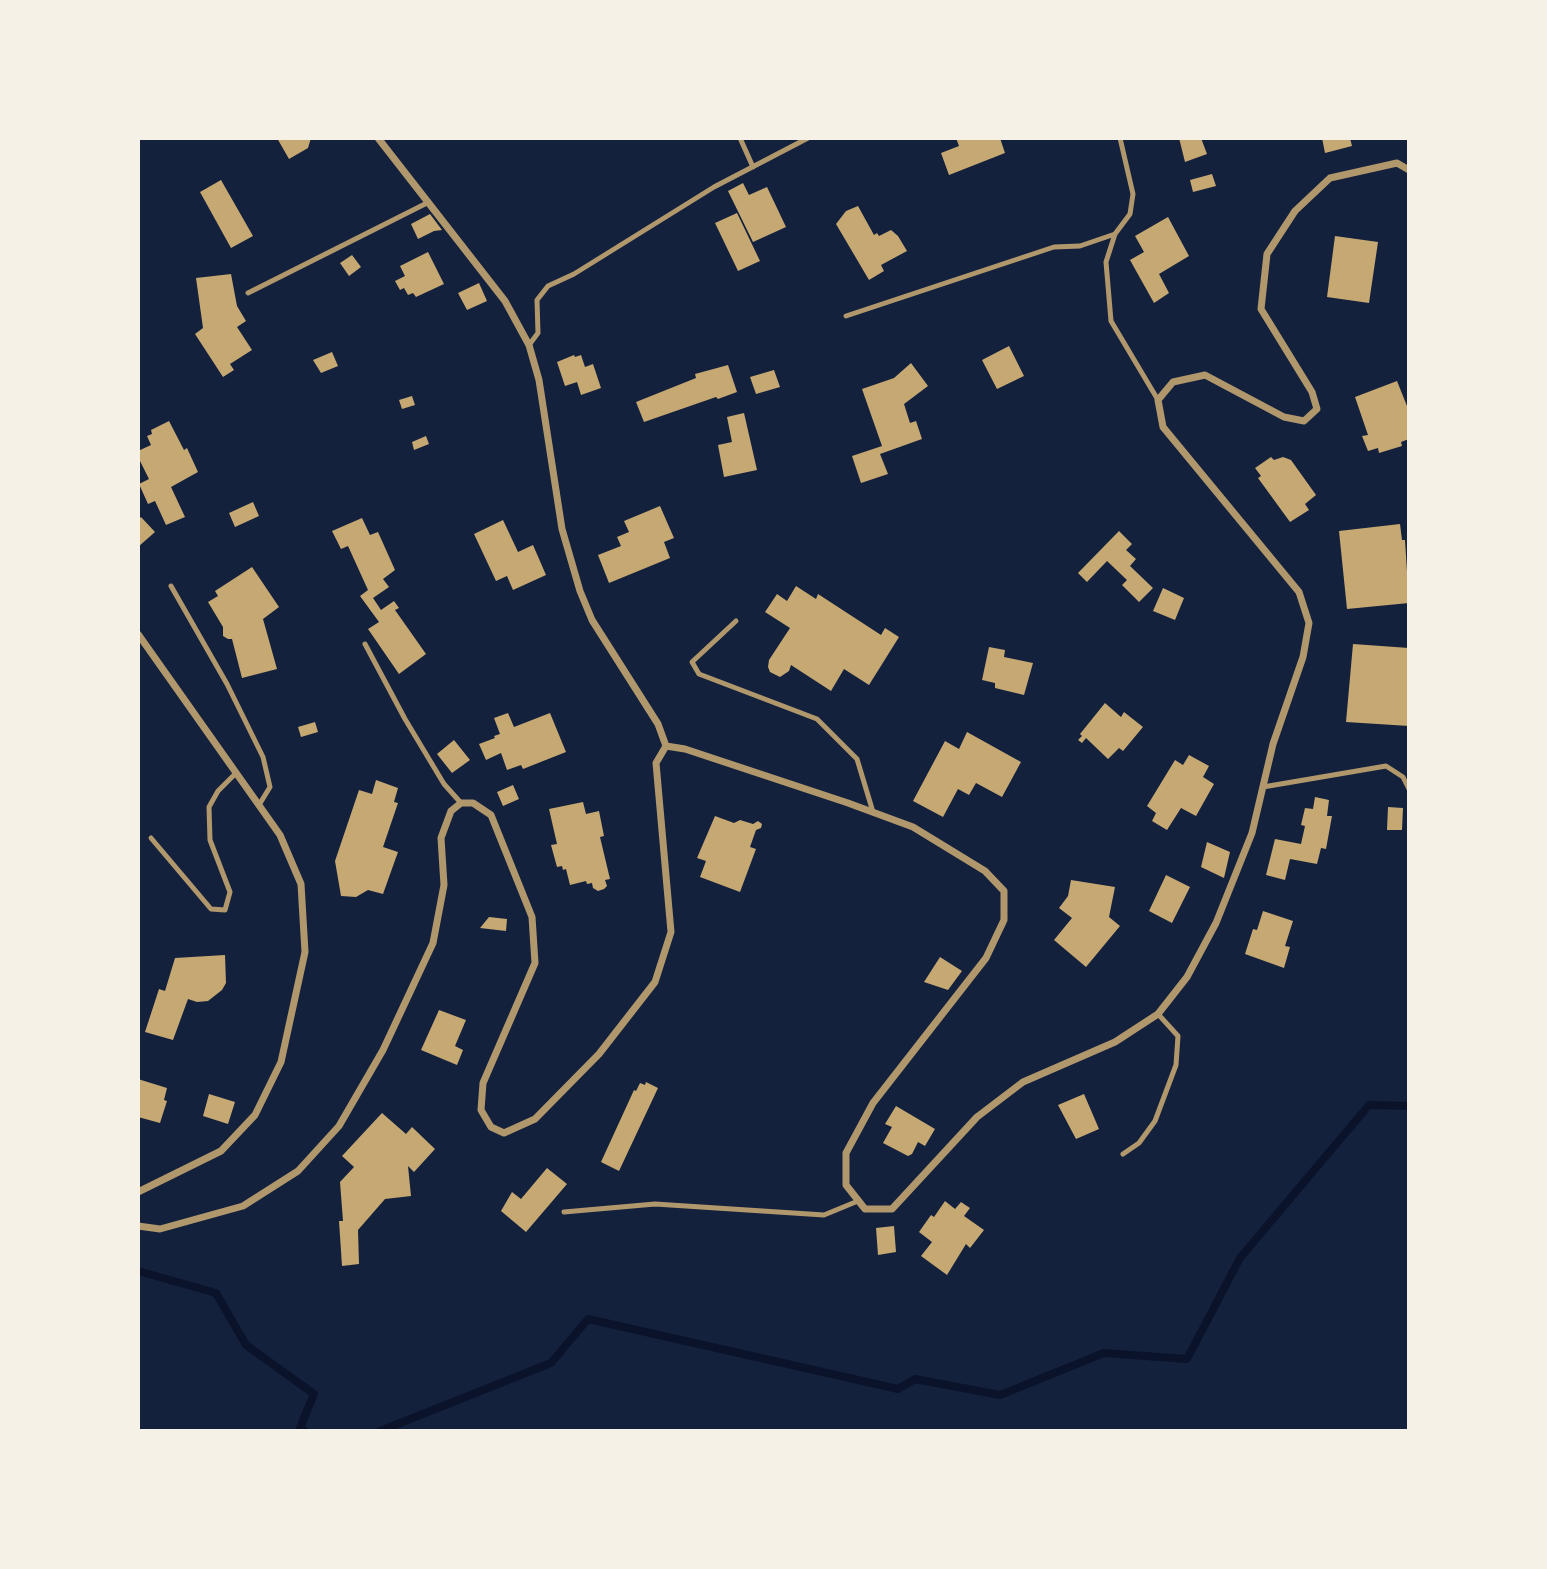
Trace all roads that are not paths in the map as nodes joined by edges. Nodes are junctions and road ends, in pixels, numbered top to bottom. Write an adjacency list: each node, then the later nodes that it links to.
1 (378, 138): 7 (street)
2 (740, 138): 5 (lane)
3 (808, 138): 5 (lane)
4 (1120, 138): 8 (lane)
5 (753, 167): 11 (lane)
6 (1409, 170): 12 (street)
7 (429, 202): 9 (lane); 11 (street)
8 (1115, 234): 10 (lane); 12 (lane)
9 (248, 293)
10 (846, 316)
11 (529, 345): 17 (street)
12 (1158, 400): 19 (street)
13 (171, 586): 22 (lane)
14 (736, 621): 23 (lane)
15 (138, 634): 18 (street)
16 (365, 644): 21 (lane)
17 (666, 746): 21 (street); 23 (street)
18 (236, 774): 22 (street); 24 (lane)
19 (1263, 787): 20 (lane); 25 (street)
20 (1409, 789)
21 (461, 803): 30 (street)
22 (258, 805): 27 (street)
23 (873, 812): 28 (street)
24 (151, 838)
25 (1158, 1014): 26 (lane); 28 (street)
26 (1123, 1154)
27 (138, 1192)
28 (858, 1201): 29 (lane)
29 (564, 1212)
30 (138, 1226)

